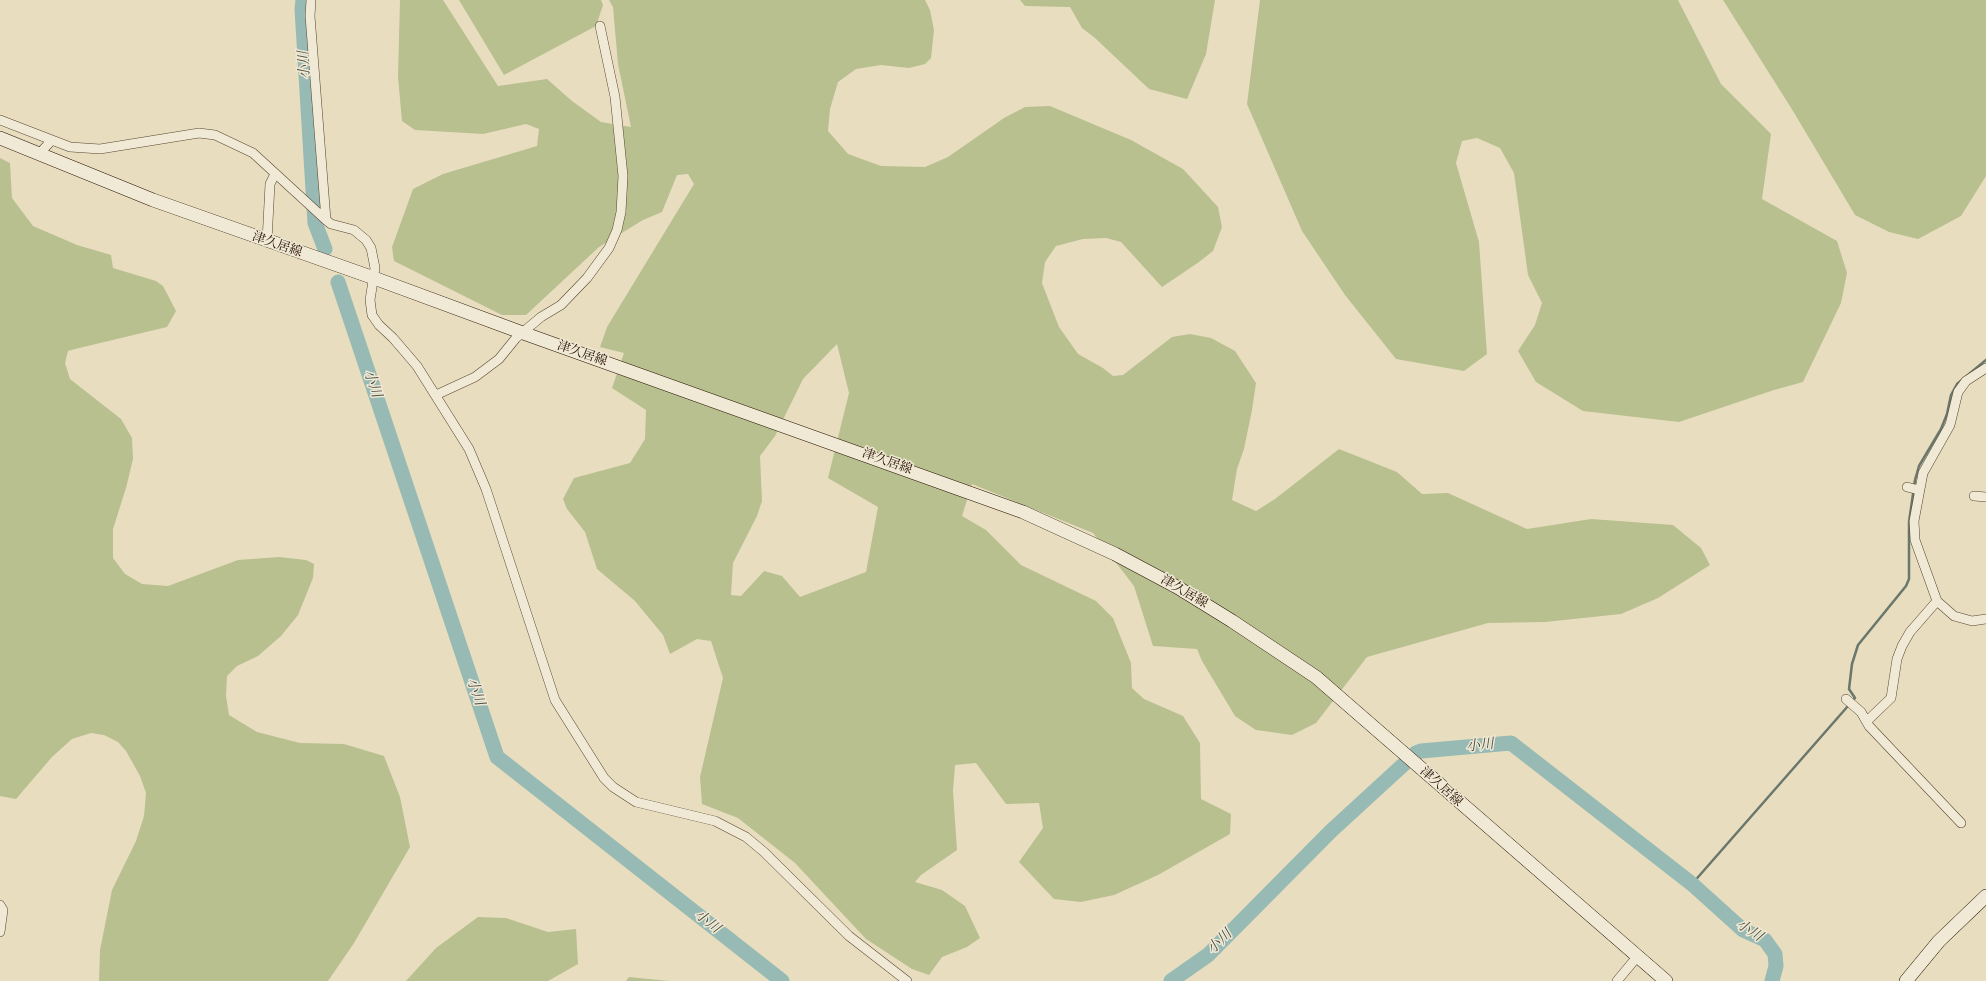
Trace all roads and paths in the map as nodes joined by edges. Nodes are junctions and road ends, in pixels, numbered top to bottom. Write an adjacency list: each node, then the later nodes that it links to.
1 (311, 0): 8 (street)
2 (600, 26): 11 (street)
3 (0, 120): 5 (street)
4 (0, 138): 6 (main road, 津久居線)
5 (52, 140): 6 (street); 7 (street)
6 (39, 154): 9 (main road, 津久居線)
7 (275, 174): 8 (street); 9 (street)
8 (326, 220): 10 (street)
9 (268, 241): 10 (main road, 津久居線)
10 (374, 278): 11 (main road, 津久居線); 13 (street)
11 (523, 333): 13 (street); 26 (main road, 津久居線)
12 (1986, 368): 15 (street)
13 (436, 395): 27 (street)
14 (1907, 488): 15 (street)
15 (1920, 490): 18 (street)
16 (1974, 496): 17 (street)
17 (1986, 497)
18 (1936, 601): 19 (street); 21 (street)
19 (1986, 619)
20 (1846, 699): 21 (street)
21 (1867, 721): 22 (street)
22 (1960, 824)
23 (1986, 896): 30 (main road)
24 (0, 905): 25 (street)
25 (0, 932)
26 (1637, 957): 28 (street); 29 (main road, 津久居線)
27 (907, 981)
28 (1617, 981)
29 (1666, 981)
30 (1906, 981)

